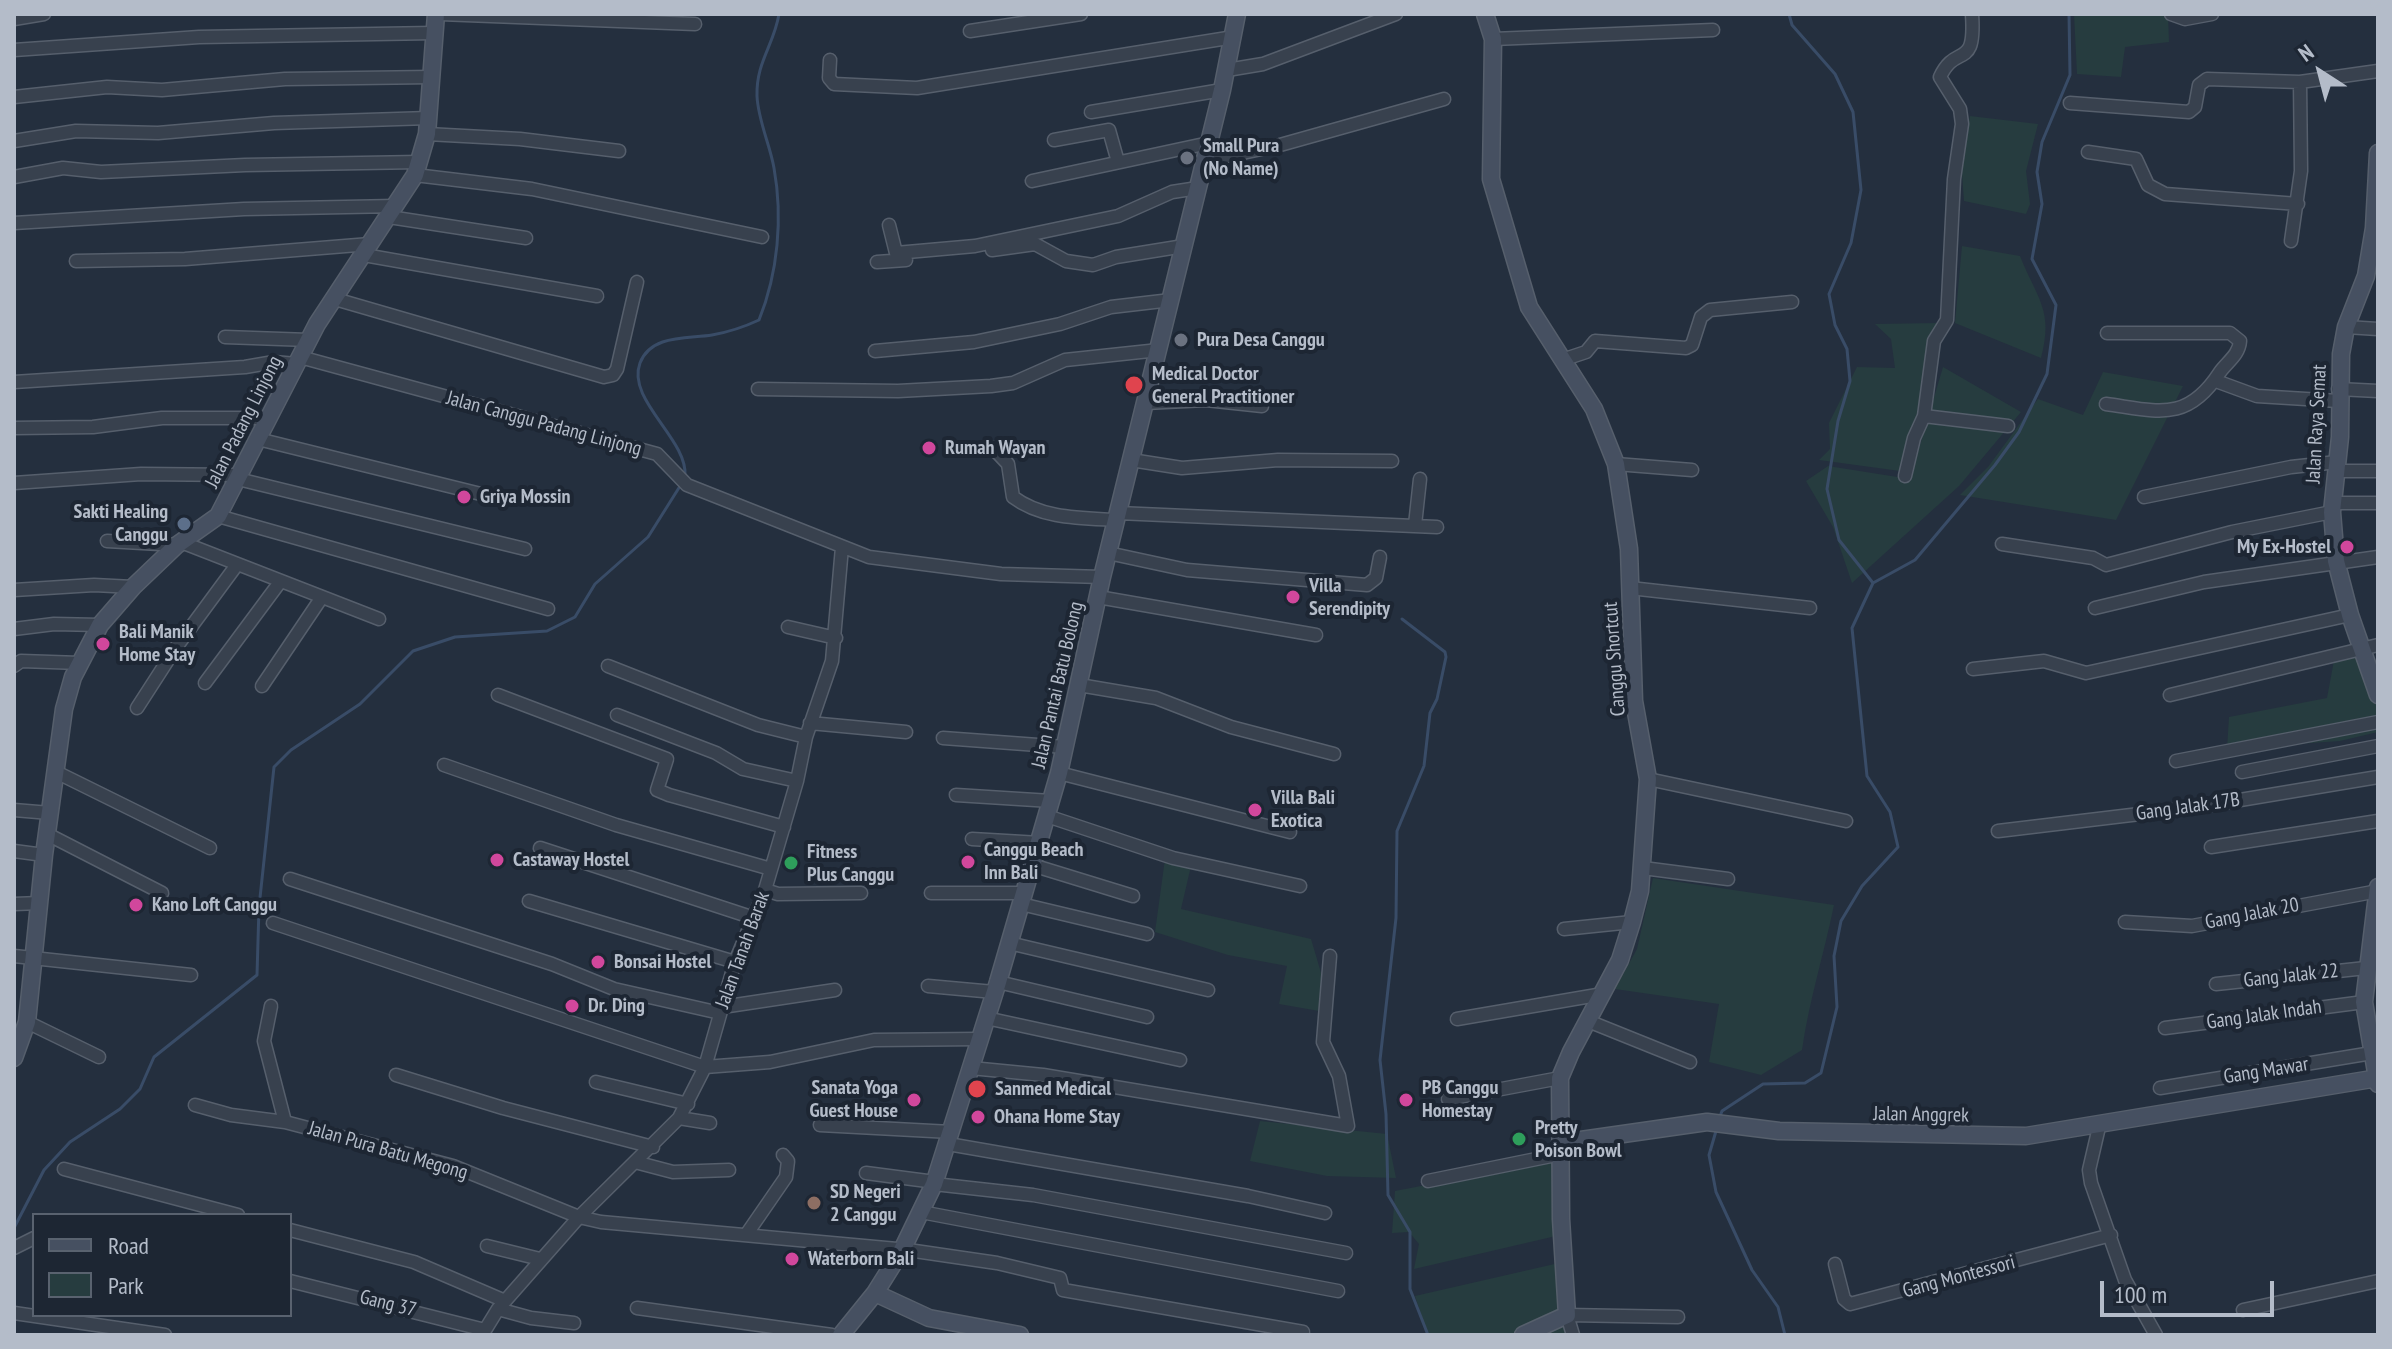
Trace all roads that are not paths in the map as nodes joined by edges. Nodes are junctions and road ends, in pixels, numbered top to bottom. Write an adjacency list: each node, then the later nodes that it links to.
1 (44, 14): 10 (street)
2 (438, 14): 11 (street); 14 (street, Jalan Padang Linjong)
3 (1081, 14): 13 (street)
4 (1237, 14): 15 (street, Jalan Pantai Batu Bolong)
5 (1396, 14): 19 (street)
6 (1485, 14): 16 (street, Canggu Shortcut)
7 (1972, 14): 77 (street)
8 (2171, 14): 9 (street)
9 (2212, 14)
10 (14, 19)
11 (695, 24)
12 (1713, 30): 16 (street)
13 (970, 31)
14 (434, 33): 17 (street); 21 (street, Jalan Padang Linjong)
15 (1234, 37): 18 (street); 19 (street, Jalan Pantai Batu Bolong)
16 (1493, 39): 67 (street, Canggu Shortcut)
17 (14, 50)
18 (830, 60)
19 (1227, 70): 23 (street, Jalan Pantai Batu Bolong)
20 (2378, 71): 22 (street)
21 (432, 77): 24 (street); 28 (street, Jalan Padang Linjong)
22 (2300, 82): 26 (street); 43 (street)
23 (1222, 90): 27 (street); 31 (street, Jalan Pantai Batu Bolong)
24 (14, 97)
25 (1444, 99): 35 (street)
26 (2070, 103)
27 (1091, 112)
28 (428, 126): 30 (street); 32 (street); 38 (street, Jalan Padang Linjong)
29 (1054, 140): 36 (street)
30 (14, 141)
31 (1209, 143): 35 (street, Jalan Pantai Batu Bolong); 36 (street)
32 (619, 151)
33 (2088, 152): 43 (street)
34 (2378, 153): 37 (street, Jalan Raya Semat)
35 (1205, 161): 41 (street, Jalan Pantai Batu Bolong)
36 (1118, 162): 40 (street)
37 (2378, 165): 42 (street, Jalan Raya Semat)
38 (418, 168): 39 (street); 44 (street, Jalan Padang Linjong); 48 (street)
39 (14, 177)
40 (1032, 181)
41 (1198, 188): 46 (street); 51 (street, Jalan Pantai Batu Bolong)
42 (2377, 198): 47 (street, Jalan Raya Semat)
43 (2298, 204): 50 (street)
44 (392, 211): 45 (street); 49 (street); 52 (street, Jalan Padang Linjong)
45 (14, 223)
46 (889, 225)
47 (2376, 228): 60 (street, Jalan Raya Semat)
48 (762, 237)
49 (526, 238)
50 (2291, 241)
51 (1184, 246): 54 (street); 58 (street, Jalan Pantai Batu Bolong)
52 (367, 250): 53 (street); 56 (street); 57 (street, Jalan Padang Linjong)
53 (76, 261)
54 (877, 262)
55 (637, 282): 57 (street)
56 (597, 296)
57 (335, 299): 64 (street, Jalan Padang Linjong)
58 (1171, 300): 65 (street, Jalan Pantai Batu Bolong); 66 (street)
59 (1792, 302): 67 (street)
60 (2346, 327): 61 (street); 73 (street, Jalan Raya Semat)
61 (2378, 329)
62 (2107, 333): 69 (street)
63 (225, 337): 64 (street)
64 (309, 340): 68 (street, Jalan Padang Linjong)
65 (1159, 350): 71 (street); 74 (street, Jalan Pantai Batu Bolong)
66 (875, 351)
67 (1562, 360): 85 (street, Canggu Shortcut)
68 (298, 361): 70 (street, Jalan Canggu Padang Linjong); 78 (street, Jalan Padang Linjong); 104 (street, Jalan Canggu Padang Linjong)
69 (2216, 381): 73 (street); 75 (street)
70 (14, 382)
71 (758, 389)
72 (2378, 391): 73 (street)
73 (2338, 395): 86 (street, Jalan Raya Semat)
74 (1145, 403): 76 (street); 83 (street, Jalan Pantai Batu Bolong)
75 (2106, 404)
76 (1262, 406)
77 (1924, 416): 79 (street); 89 (street)
78 (268, 418): 80 (street); 81 (street, Jalan Padang Linjong)
79 (2008, 426)
80 (14, 428)
81 (258, 439): 90 (street, Jalan Padang Linjong); 94 (street)
82 (986, 448): 98 (street)
83 (1131, 460): 84 (street); 98 (street, Jalan Pantai Batu Bolong)
84 (1392, 461)
85 (1616, 464): 87 (street); 114 (street, Canggu Shortcut)
86 (2337, 467): 88 (street); 93 (street); 96 (street, Jalan Raya Semat)
87 (1692, 470)
88 (2378, 471)
89 (1905, 476)
90 (239, 477): 92 (street); 97 (street, Jalan Padang Linjong); 105 (street)
91 (1420, 479): 99 (street)
92 (14, 483)
93 (2144, 497)
94 (497, 498)
95 (2378, 503): 96 (street)
96 (2332, 507): 103 (street); 109 (street, Jalan Raya Semat)
97 (218, 516): 102 (street, Jalan Padang Linjong); 120 (street)
98 (1117, 517): 99 (street); 106 (street, Jalan Pantai Batu Bolong)
99 (1415, 525): 100 (street)
100 (1437, 527)
101 (107, 541): 102 (street)
102 (179, 543): 110 (street); 113 (street, Jalan Padang Linjong)
103 (2002, 544)
104 (842, 547): 111 (street, Jalan Canggu Padang Linjong); 127 (street, Jalan Tanah Barak)
105 (525, 549)
106 (1108, 553): 107 (street); 111 (street, Jalan Pantai Batu Bolong)
107 (1380, 557)
108 (2378, 557): 109 (street)
109 (2336, 561): 119 (street); 121 (street, Jalan Raya Semat)
110 (236, 566): 112 (street); 140 (street)
111 (1102, 577): 117 (street, Jalan Pantai Batu Bolong)
112 (280, 582): 116 (street); 134 (street)
113 (133, 587): 115 (street); 123 (street, Jalan Padang Linjong)
114 (1630, 588): 118 (street); 156 (street, Canggu Shortcut)
115 (14, 590)
116 (322, 597): 122 (street); 136 (street)
117 (1098, 597): 126 (street); 135 (street, Jalan Pantai Batu Bolong)
118 (1810, 608)
119 (2095, 608)
120 (548, 609)
121 (2350, 615): 129 (street, Jalan Raya Semat); 133 (street)
122 (379, 619)
123 (100, 625): 125 (street); 130 (street, Jalan Padang Linjong)
124 (788, 627): 127 (street)
125 (14, 629)
126 (1316, 635)
127 (836, 638): 143 (street, Jalan Tanah Barak)
128 (2378, 645): 129 (street)
129 (2360, 649): 138 (street); 139 (street, Jalan Raya Semat)
130 (80, 663): 131 (street); 152 (street, Jalan Padang Linjong)
131 (14, 666)
132 (608, 666): 145 (street)
133 (1973, 669)
134 (205, 683)
135 (1079, 685): 148 (street, Jalan Pantai Batu Bolong); 149 (street)
136 (262, 686)
137 (498, 695): 164 (street)
138 (2170, 695)
139 (2378, 695)
140 (137, 708)
141 (617, 715): 157 (street)
142 (2378, 722): 150 (street)
143 (810, 723): 144 (street); 145 (street, Jalan Tanah Barak)
144 (906, 732)
145 (806, 737): 157 (street, Jalan Tanah Barak)
146 (943, 738): 148 (street)
147 (2378, 746): 153 (street)
148 (1065, 747): 154 (street, Jalan Pantai Batu Bolong)
149 (1334, 754)
150 (2176, 761)
151 (444, 765): 177 (street)
152 (56, 772): 161 (street, Jalan Padang Linjong); 171 (street)
153 (2242, 772)
154 (1059, 773): 159 (street, Jalan Pantai Batu Bolong); 166 (street)
155 (2378, 777): 165 (street, Gang Jalak 17B)
156 (1648, 779): 162 (street); 176 (street, Canggu Shortcut)
157 (797, 781): 164 (street, Jalan Tanah Barak)
158 (956, 795): 159 (street)
159 (1049, 809): 169 (street, Jalan Pantai Batu Bolong); 180 (street)
160 (14, 810): 161 (street)
161 (50, 813): 167 (street, Jalan Padang Linjong)
162 (1846, 821)
163 (2378, 821): 170 (street)
164 (784, 827): 177 (street, Jalan Tanah Barak)
165 (1998, 831)
166 (1290, 832)
167 (47, 834): 174 (street, Jalan Padang Linjong); 183 (street)
168 (972, 839): 169 (street)
169 (1040, 843): 175 (street, Jalan Pantai Batu Bolong)
170 (2211, 847)
171 (210, 848)
172 (540, 848): 191 (street)
173 (14, 851): 174 (street)
174 (44, 855): 189 (street, Jalan Padang Linjong)
175 (1032, 865): 186 (street); 187 (street, Jalan Pantai Batu Bolong)
176 (1643, 868): 179 (street); 193 (street, Canggu Shortcut)
177 (771, 869): 181 (street, Jalan Tanah Barak)
178 (290, 879): 213 (street)
179 (1728, 879)
180 (1300, 886)
181 (765, 890): 184 (street); 191 (street, Jalan Tanah Barak)
182 (2378, 890): 192 (street); 194 (street, Gang Jalak 20)
183 (162, 893)
184 (861, 893)
185 (931, 893): 187 (street)
186 (1133, 896)
187 (1023, 899): 197 (street); 198 (street, Jalan Pantai Batu Bolong)
188 (529, 901): 202 (street)
189 (40, 903): 190 (street); 200 (street, Jalan Padang Linjong)
190 (14, 904)
191 (754, 918): 202 (street, Jalan Tanah Barak)
192 (2376, 918): 203 (street)
193 (1632, 922): 196 (street); 210 (street, Canggu Shortcut)
194 (2125, 922)
195 (273, 923): 227 (street)
196 (1564, 929)
197 (1147, 934)
198 (1009, 943): 207 (street, Jalan Pantai Batu Bolong); 209 (street)
199 (14, 956): 200 (street)
200 (36, 956): 204 (street); 218 (street, Jalan Padang Linjong)
201 (1330, 956): 228 (street)
202 (735, 962): 213 (street, Jalan Tanah Barak)
203 (2370, 965): 205 (street, Gang Jalak 22); 211 (street)
204 (191, 975)
205 (2216, 984)
206 (928, 986): 207 (street)
207 (996, 987): 214 (street); 215 (street, Jalan Pantai Batu Bolong)
208 (835, 990): 213 (street)
209 (1208, 990)
210 (1603, 994): 216 (street); 217 (street, Canggu Shortcut)
211 (2364, 1002): 219 (street); 220 (street, Gang Jalak Indah)
212 (271, 1006): 238 (street, Jalan Pura Batu Megong)
213 (721, 1010): 227 (street, Jalan Tanah Barak)
214 (1147, 1017)
215 (986, 1018): 221 (street, Jalan Pantai Batu Bolong); 225 (street)
216 (1457, 1019)
217 (1588, 1021): 226 (street); 230 (street, Canggu Shortcut)
218 (27, 1022): 223 (street); 224 (street, Jalan Padang Linjong)
219 (2372, 1022): 222 (street)
220 (2165, 1028)
221 (979, 1039): 227 (street); 228 (street, Jalan Pantai Batu Bolong)
222 (2372, 1053): 231 (street); 233 (street, Gang Mawar)
223 (99, 1057)
224 (14, 1058)
225 (1180, 1060)
226 (1690, 1062)
227 (705, 1067): 235 (street, Jalan Tanah Barak)
228 (971, 1068): 242 (street, Jalan Pantai Batu Bolong)
229 (396, 1075): 243 (street)
230 (1560, 1078): 234 (street); 244 (street, Canggu Shortcut)
231 (2377, 1080): 241 (street, Jalan Anggrek)
232 (596, 1082): 235 (street)
233 (2160, 1088)
234 (1448, 1099)
235 (688, 1104): 237 (street, Jalan Tanah Barak)
236 (195, 1105): 238 (street, Jalan Pura Batu Megong)
237 (679, 1118): 239 (street); 243 (street, Jalan Tanah Barak)
238 (285, 1122): 255 (street, Jalan Pura Batu Megong)
239 (710, 1123)
240 (820, 1125): 242 (street)
241 (2099, 1127): 244 (street, Jalan Anggrek); 258 (street)
242 (949, 1138): 251 (street, Jalan Pantai Batu Bolong); 254 (street)
243 (653, 1147): 246 (street, Jalan Tanah Barak)
244 (1561, 1148): 250 (street); 273 (street, Canggu Shortcut)
245 (783, 1155): 257 (street)
246 (635, 1162): 248 (street); 255 (street, Jalan Tanah Barak)
247 (64, 1169): 253 (street)
248 (729, 1170)
249 (866, 1173): 251 (street)
250 (1428, 1181)
251 (934, 1183): 252 (street, Jalan Pantai Batu Bolong); 263 (street)
252 (921, 1212): 262 (street, Jalan Pantai Batu Bolong); 268 (street)
253 (230, 1213)
254 (1325, 1213)
255 (579, 1217): 257 (street); 264 (street, Jalan Tanah Barak)
256 (292, 1231): 270 (street)
257 (746, 1235): 262 (street)
258 (2111, 1235): 265 (street, Gang Montessori); 285 (street)
259 (32, 1239): 261 (street)
260 (487, 1246): 264 (street)
261 (14, 1248)
262 (902, 1250): 269 (street, Jalan Pantai Batu Bolong); 278 (street)
263 (1346, 1253)
264 (540, 1259): 270 (street, Jalan Tanah Barak)
265 (1835, 1264)
266 (2378, 1281): 272 (street)
267 (292, 1282): 277 (street, Gang 37)
268 (1338, 1291)
269 (875, 1293): 281 (street, Jalan Pantai Batu Bolong); 282 (street)
270 (501, 1305): 276 (street); 277 (street, Jalan Tanah Barak)
271 (637, 1308): 280 (street)
272 (2243, 1310)
273 (1567, 1315): 275 (street); 283 (street); 284 (street, Canggu Shortcut)
274 (41, 1317): 279 (street)
275 (1678, 1317)
276 (574, 1323)
277 (483, 1332)
278 (1303, 1332)
279 (165, 1335)
280 (832, 1335)
281 (841, 1335)
282 (1020, 1335)
283 (1523, 1335)
284 (1573, 1335)
285 (2156, 1335)

